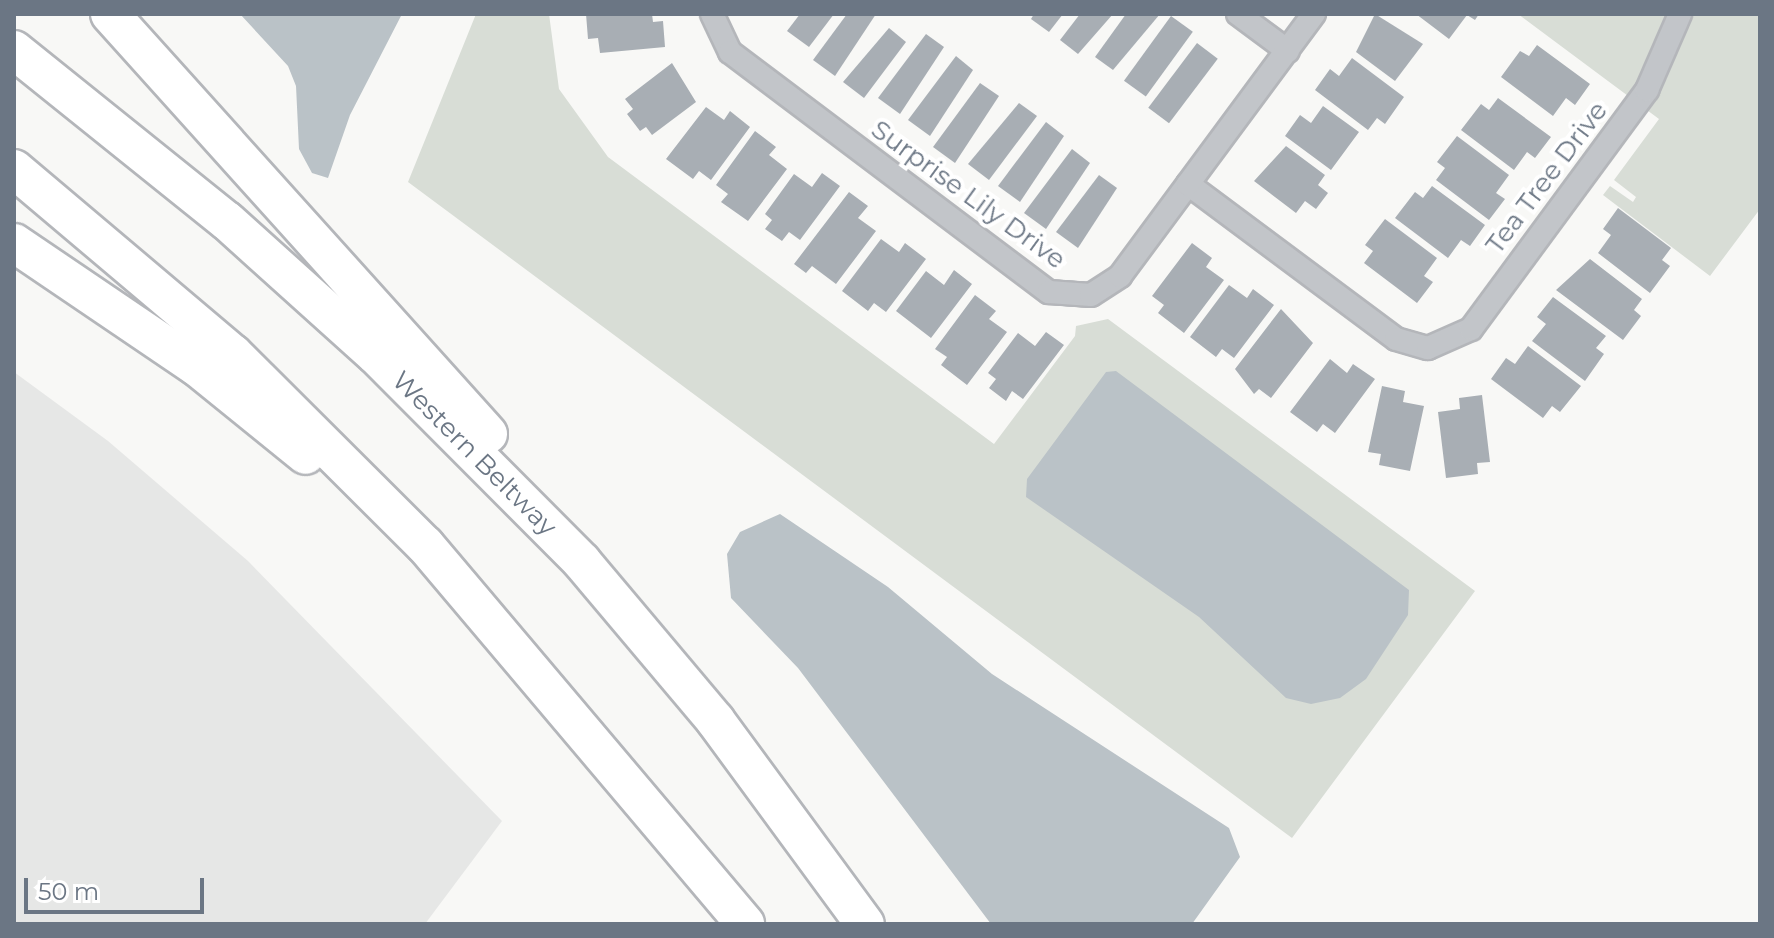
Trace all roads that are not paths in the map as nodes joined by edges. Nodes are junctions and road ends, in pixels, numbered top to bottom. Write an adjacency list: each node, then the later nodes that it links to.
1 (110, 14): 12 (highway)
2 (712, 14): 9 (street, Surprise Lily Drive)
3 (1238, 14): 7 (street)
4 (1314, 14): 7 (street, Surprise Lily Drive)
5 (1680, 14): 9 (street, Tea Tree Drive)
6 (14, 50): 12 (highway, Western Beltway)
7 (1288, 51): 9 (street, Surprise Lily Drive)
8 (14, 169): 11 (highway)
9 (1188, 184)
10 (14, 243): 11 (highway)
11 (425, 545): 13 (highway)
12 (582, 562): 14 (highway, Western Beltway)
13 (745, 924)
14 (865, 924)

